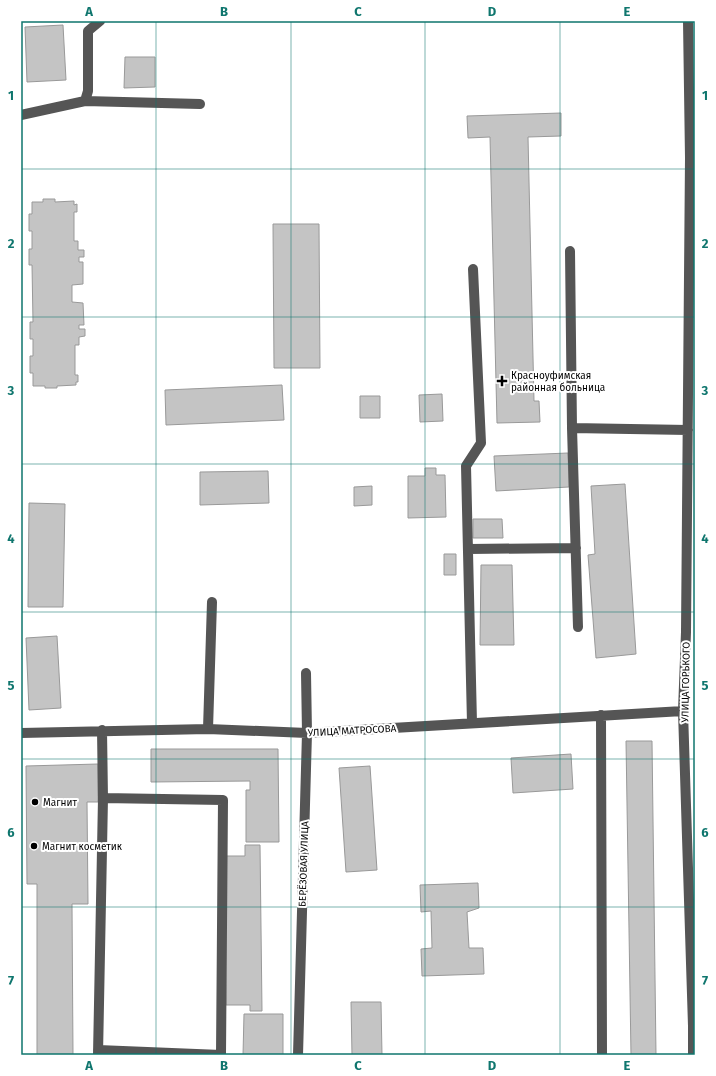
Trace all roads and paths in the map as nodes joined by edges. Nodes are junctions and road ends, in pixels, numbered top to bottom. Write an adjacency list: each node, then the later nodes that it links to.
1 (100, 21): 3 (street)
2 (688, 21): 6 (street, УЛИЦА ГОРЬКОГО)
3 (85, 101): 4 (street); 5 (street)
4 (200, 104)
5 (21, 115)
6 (693, 158): 10 (street, УЛИЦА ГОРЬКОГО)
7 (570, 251): 9 (street)
8 (473, 269): 12 (street)
9 (572, 428): 10 (street); 11 (street)
10 (688, 430): 15 (street, УЛИЦА ГОРЬКОГО)
11 (576, 548): 12 (street); 14 (street)
12 (469, 549): 19 (street)
13 (212, 602): 20 (street)
14 (578, 627)
15 (690, 632): 17 (street, УЛИЦА ГОРЬКОГО)
16 (306, 673): 23 (street, БЕРЁЗОВАЯ УЛИЦА)
17 (683, 711): 18 (street, УЛИЦА МАТРОСОВА); 25 (street, УЛИЦА ГОРЬКОГО)
18 (602, 715): 19 (street, УЛИЦА МАТРОСОВА); 28 (street)
19 (472, 723): 23 (street, УЛИЦА МАТРОСОВА)
20 (208, 729): 21 (street, УЛИЦА МАТРОСОВА); 23 (street, УЛИЦА МАТРОСОВА)
21 (102, 730): 22 (street, УЛИЦА МАТРОСОВА); 24 (street)
22 (21, 733)
23 (307, 733): 27 (street, БЕРЁЗОВАЯ УЛИЦА)
24 (103, 798): 26 (street); 26 (street)
25 (694, 1026): 29 (street, УЛИЦА ГОРЬКОГО)
26 (98, 1052)
27 (298, 1055)
28 (602, 1055)
29 (693, 1055)

